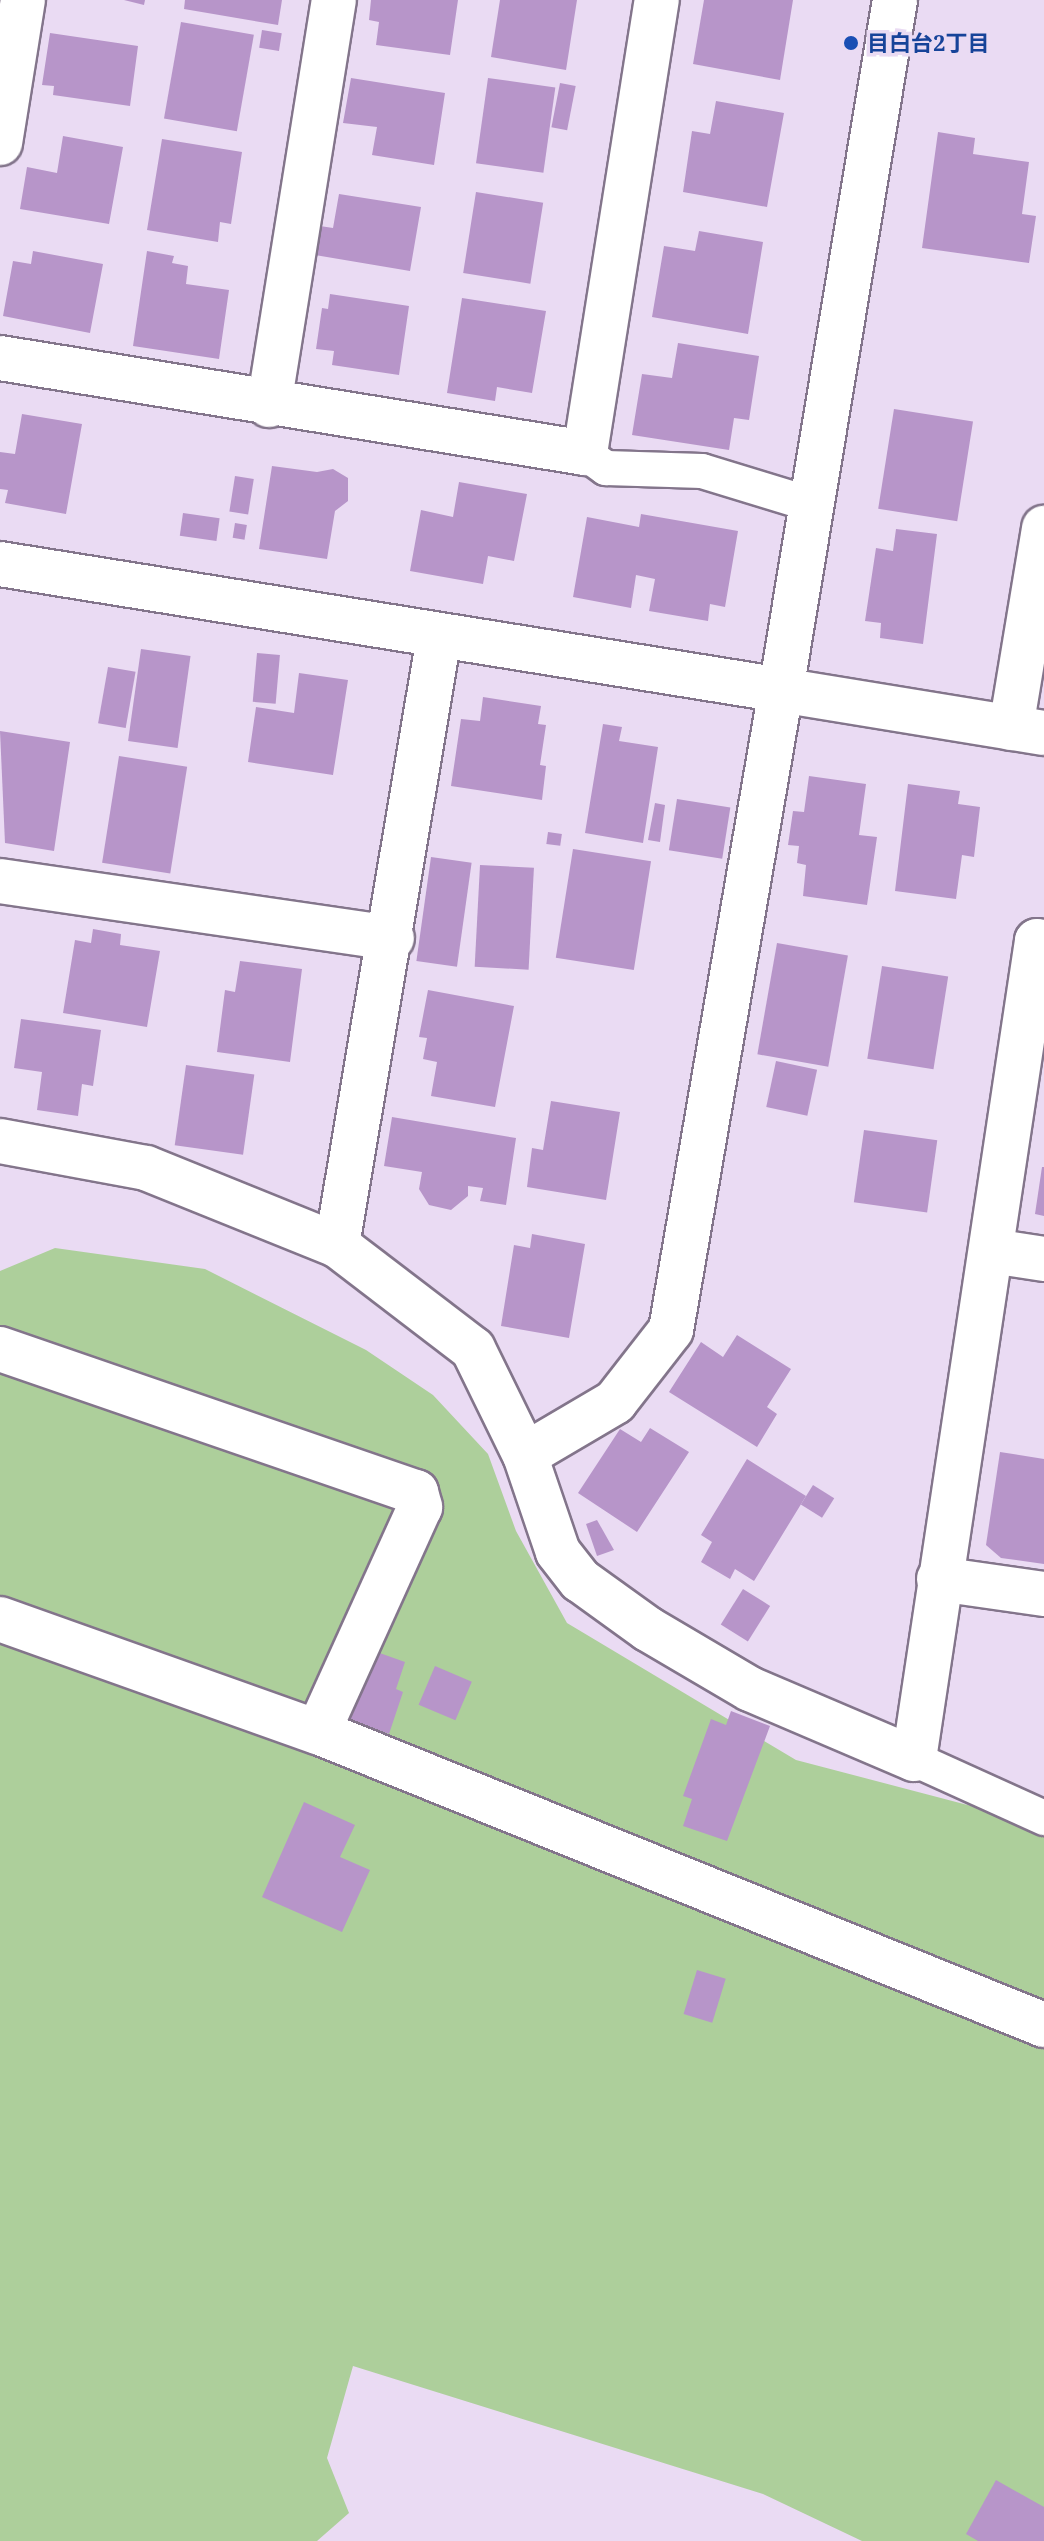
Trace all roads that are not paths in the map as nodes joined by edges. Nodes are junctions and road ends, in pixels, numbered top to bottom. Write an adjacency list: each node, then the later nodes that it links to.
1 (23, 0): 5 (street)
2 (334, 0): 7 (street)
3 (657, 0): 8 (street)
4 (895, 0): 9 (street)
5 (0, 143)
6 (0, 358): 7 (street)
7 (269, 405): 8 (street)
8 (585, 453): 9 (lane)
9 (810, 504): 13 (street)
10 (1044, 528): 14 (street)
11 (0, 564): 12 (street)
12 (439, 637): 13 (street); 16 (street)
13 (781, 690): 14 (street); 23 (street)
14 (1027, 731)
15 (0, 881): 16 (street)
16 (392, 938): 19 (street)
17 (1044, 942): 20 (street)
18 (0, 1141): 19 (street)
19 (337, 1245): 23 (street)
20 (992, 1251): 21 (street); 24 (street)
21 (1044, 1259)
22 (0, 1349): 27 (street)
23 (525, 1455): 28 (street)
24 (939, 1579): 25 (street); 28 (street)
25 (1044, 1594)
26 (0, 1619): 27 (street)
27 (318, 1732): 30 (street)
28 (914, 1759): 29 (lane)
29 (1044, 1818)
30 (1044, 2025)

